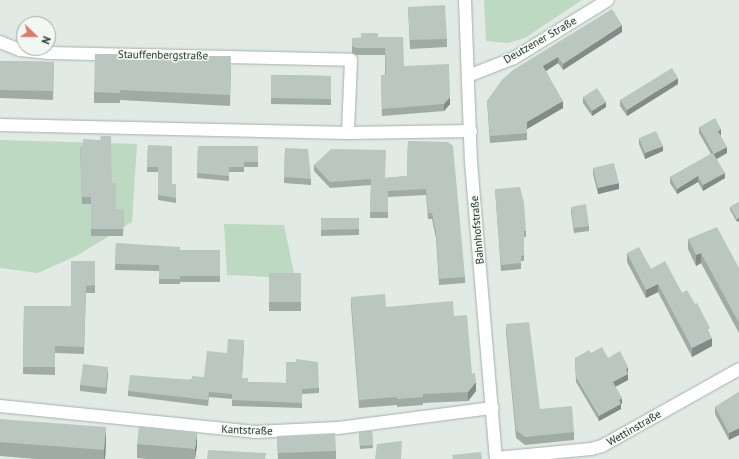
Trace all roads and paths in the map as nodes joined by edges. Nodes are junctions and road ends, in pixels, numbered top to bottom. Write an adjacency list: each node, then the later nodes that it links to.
1 (465, 0): 4 (street, Bahnhofstraße)
2 (608, 0): 4 (street, Deutzener Straße)
3 (0, 42): 7 (street, Stauffenbergstraße)
4 (468, 76): 6 (street, Bahnhofstraße)
5 (0, 125): 7 (street)
6 (471, 131): 7 (street); 10 (street, Bahnhofstraße)
7 (348, 133)
8 (739, 369): 11 (street, Wettinstraße)
9 (0, 406): 10 (street, Kantstraße)
10 (493, 408): 12 (street, Bahnhofstraße)
11 (590, 454): 12 (street, Wettinstraße)
12 (496, 458)

